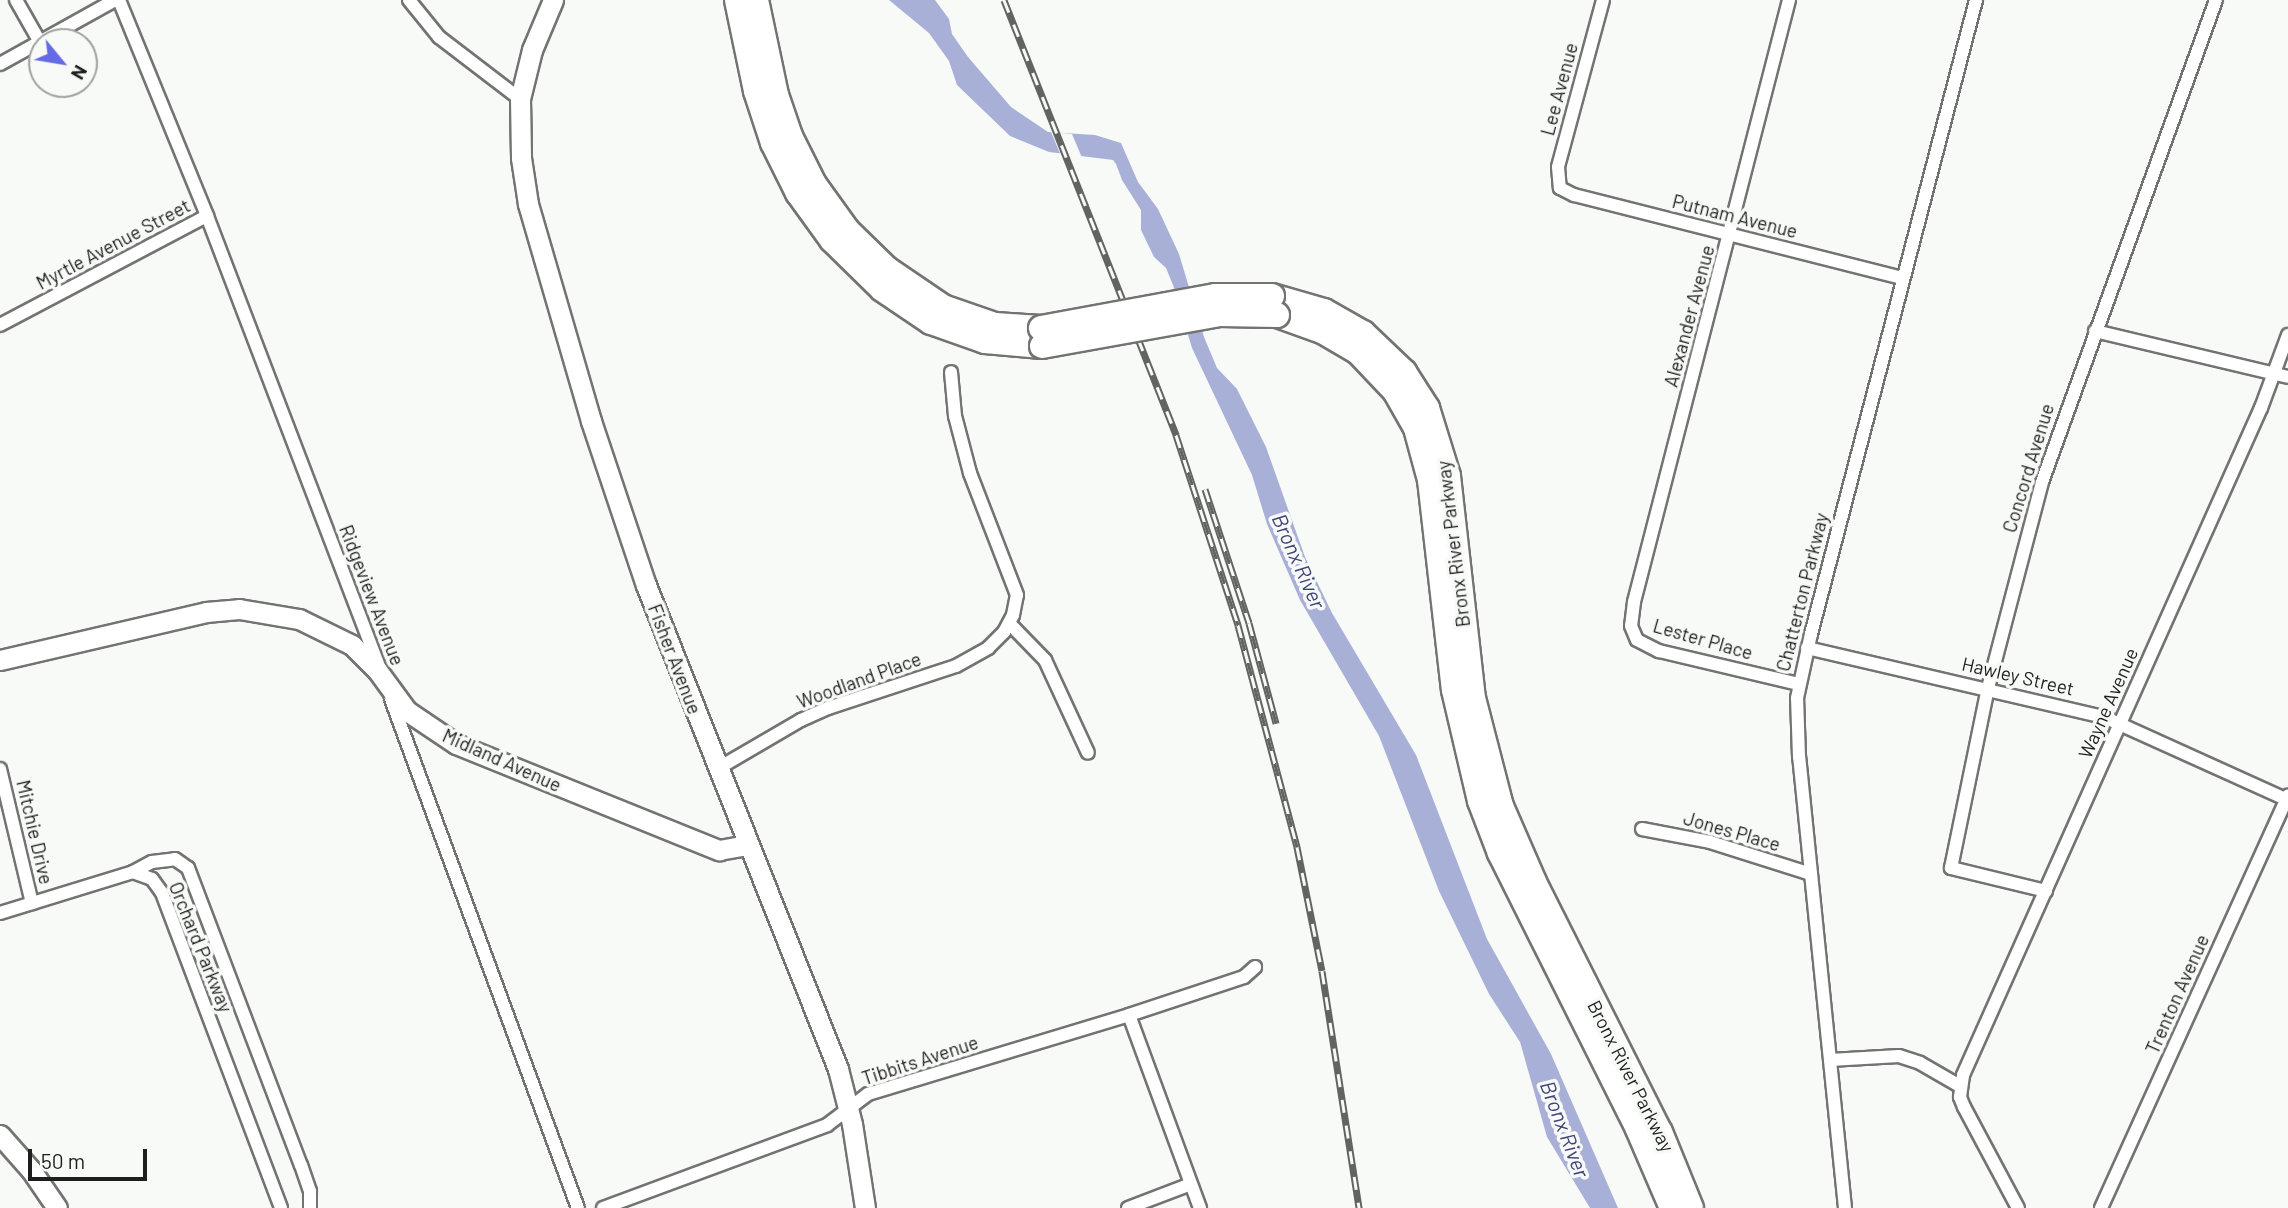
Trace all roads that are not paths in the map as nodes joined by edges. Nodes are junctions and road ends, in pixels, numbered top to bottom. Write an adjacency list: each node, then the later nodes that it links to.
1 (16, 0): 11 (street)
2 (117, 0): 12 (street); 17 (street, Ridgeview Avenue)
3 (409, 0): 15 (street)
4 (553, 0): 15 (street, Fisher Avenue)
5 (737, 0): 24 (highway, Bronx River Parkway)
6 (756, 0): 24 (highway, Bronx River Parkway)
7 (1603, 0): 16 (street, Lee Avenue)
8 (1789, 0): 18 (street, Alexander Avenue)
9 (1976, 0): 19 (street, Chatterton Parkway)
10 (2216, 0): 22 (street, Concord Avenue)
11 (32, 28)
12 (66, 28)
13 (28, 49): 14 (street)
14 (0, 64)
15 (520, 99): 38 (street, Fisher Avenue)
16 (1559, 188): 18 (street, Putnam Avenue)
17 (207, 216): 21 (street, Myrtle Avenue Street); 32 (street, Ridgeview Avenue)
18 (1730, 235): 19 (street, Putnam Avenue); 29 (street, Alexander Avenue)
19 (1903, 278): 30 (street, Chatterton Parkway)
20 (1274, 306): 24 (highway, Bronx River Parkway, bridge); 62 (highway, Bronx River Parkway); 63 (highway, Bronx River Parkway)
21 (0, 326)
22 (2095, 331): 26 (street); 34 (street, Concord Avenue)
23 (2288, 335): 26 (street, Wayne Avenue)
24 (1041, 337)
25 (951, 372): 28 (street)
26 (2274, 374): 27 (street); 35 (street, Wayne Avenue)
27 (2288, 377)
28 (1009, 623): 36 (street); 38 (street, Woodland Place)
29 (1637, 640): 33 (street, Lester Place)
30 (1807, 648): 33 (street, Chatterton Parkway); 34 (street, Hawley Street)
31 (0, 660): 32 (street, Midland Avenue)
32 (385, 681): 41 (street, Midland Avenue); 57 (street, Ridgeview Avenue)
33 (1799, 684): 43 (street, Chatterton Parkway)
34 (1988, 688): 35 (street, Hawley Street); 44 (street, Concord Avenue)
35 (2119, 724): 39 (street, Hawley Street); 44 (street, Wayne Avenue)
36 (1088, 753)
37 (0, 769): 45 (street, Mitchie Drive)
38 (717, 769): 41 (street, Fisher Avenue)
39 (2287, 798): 66 (street, Trenton Avenue)
40 (1642, 829): 43 (street, Jones Place)
41 (748, 845): 51 (street, Fisher Avenue)
42 (134, 872): 45 (street); 55 (street, Orchard Parkway); 56 (street, Orchard Parkway)
43 (1811, 874): 49 (street, Chatterton Parkway)
44 (2046, 891): 50 (street, Wayne Avenue)
45 (32, 903): 46 (street)
46 (0, 913)
47 (1255, 967): 48 (street, Tibbits Avenue)
48 (1129, 1015): 51 (street, Tibbits Avenue); 53 (street)
49 (1830, 1060): 50 (street); 64 (street, Chatterton Parkway)
50 (1960, 1086): 65 (street)
51 (848, 1108): 58 (street, Tibbits Avenue); 59 (street, Fisher Avenue)
52 (0, 1135): 54 (street)
53 (1191, 1184): 60 (street); 61 (street)
54 (57, 1208)
55 (281, 1208)
56 (310, 1208)
57 (578, 1208)
58 (603, 1208)
59 (865, 1208)
60 (1128, 1208)
61 (1200, 1208)
62 (1672, 1208)
63 (1692, 1208)
64 (1845, 1208)
65 (2018, 1208)
66 (2101, 1208)

